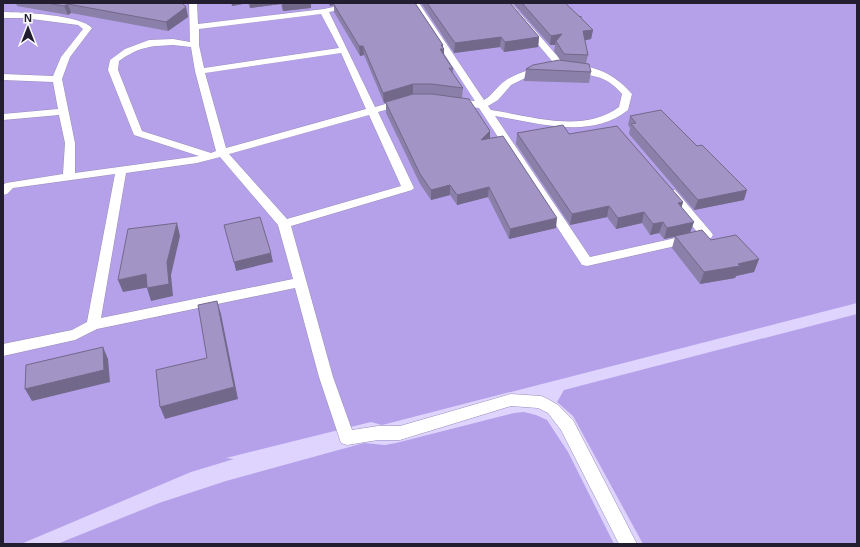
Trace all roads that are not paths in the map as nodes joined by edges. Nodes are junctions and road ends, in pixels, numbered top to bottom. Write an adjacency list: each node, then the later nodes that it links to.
1 (193, 3): 7 (lane)
2 (364, 3): 5 (lane)
3 (416, 3): 16 (lane)
4 (507, 3): 10 (lane)
5 (324, 11): 7 (lane); 9 (lane)
6 (3, 15): 13 (lane)
7 (194, 27): 8 (lane)
8 (195, 45): 11 (lane); 22 (lane)
9 (344, 50): 11 (lane); 17 (lane)
10 (559, 68): 16 (lane); 20 (lane)
11 (200, 71): 22 (lane)
12 (3, 77): 13 (lane)
13 (56, 79): 18 (lane)
14 (413, 99): 17 (lane)
15 (447, 100): 16 (lane)
16 (484, 108): 20 (lane); 25 (lane)
17 (372, 110): 22 (lane); 27 (lane)
18 (63, 112): 19 (lane); 24 (lane)
19 (3, 117)
20 (606, 119): 21 (lane)
21 (618, 130)
22 (217, 154): 23 (lane); 27 (lane)
23 (120, 171): 24 (lane); 29 (lane)
24 (69, 177): 26 (lane)
25 (662, 183)
26 (5, 187)
27 (284, 224): 28 (lane)
28 (300, 282): 29 (lane); 31 (lane)
29 (93, 325): 30 (lane)
30 (3, 350)
31 (628, 544)

